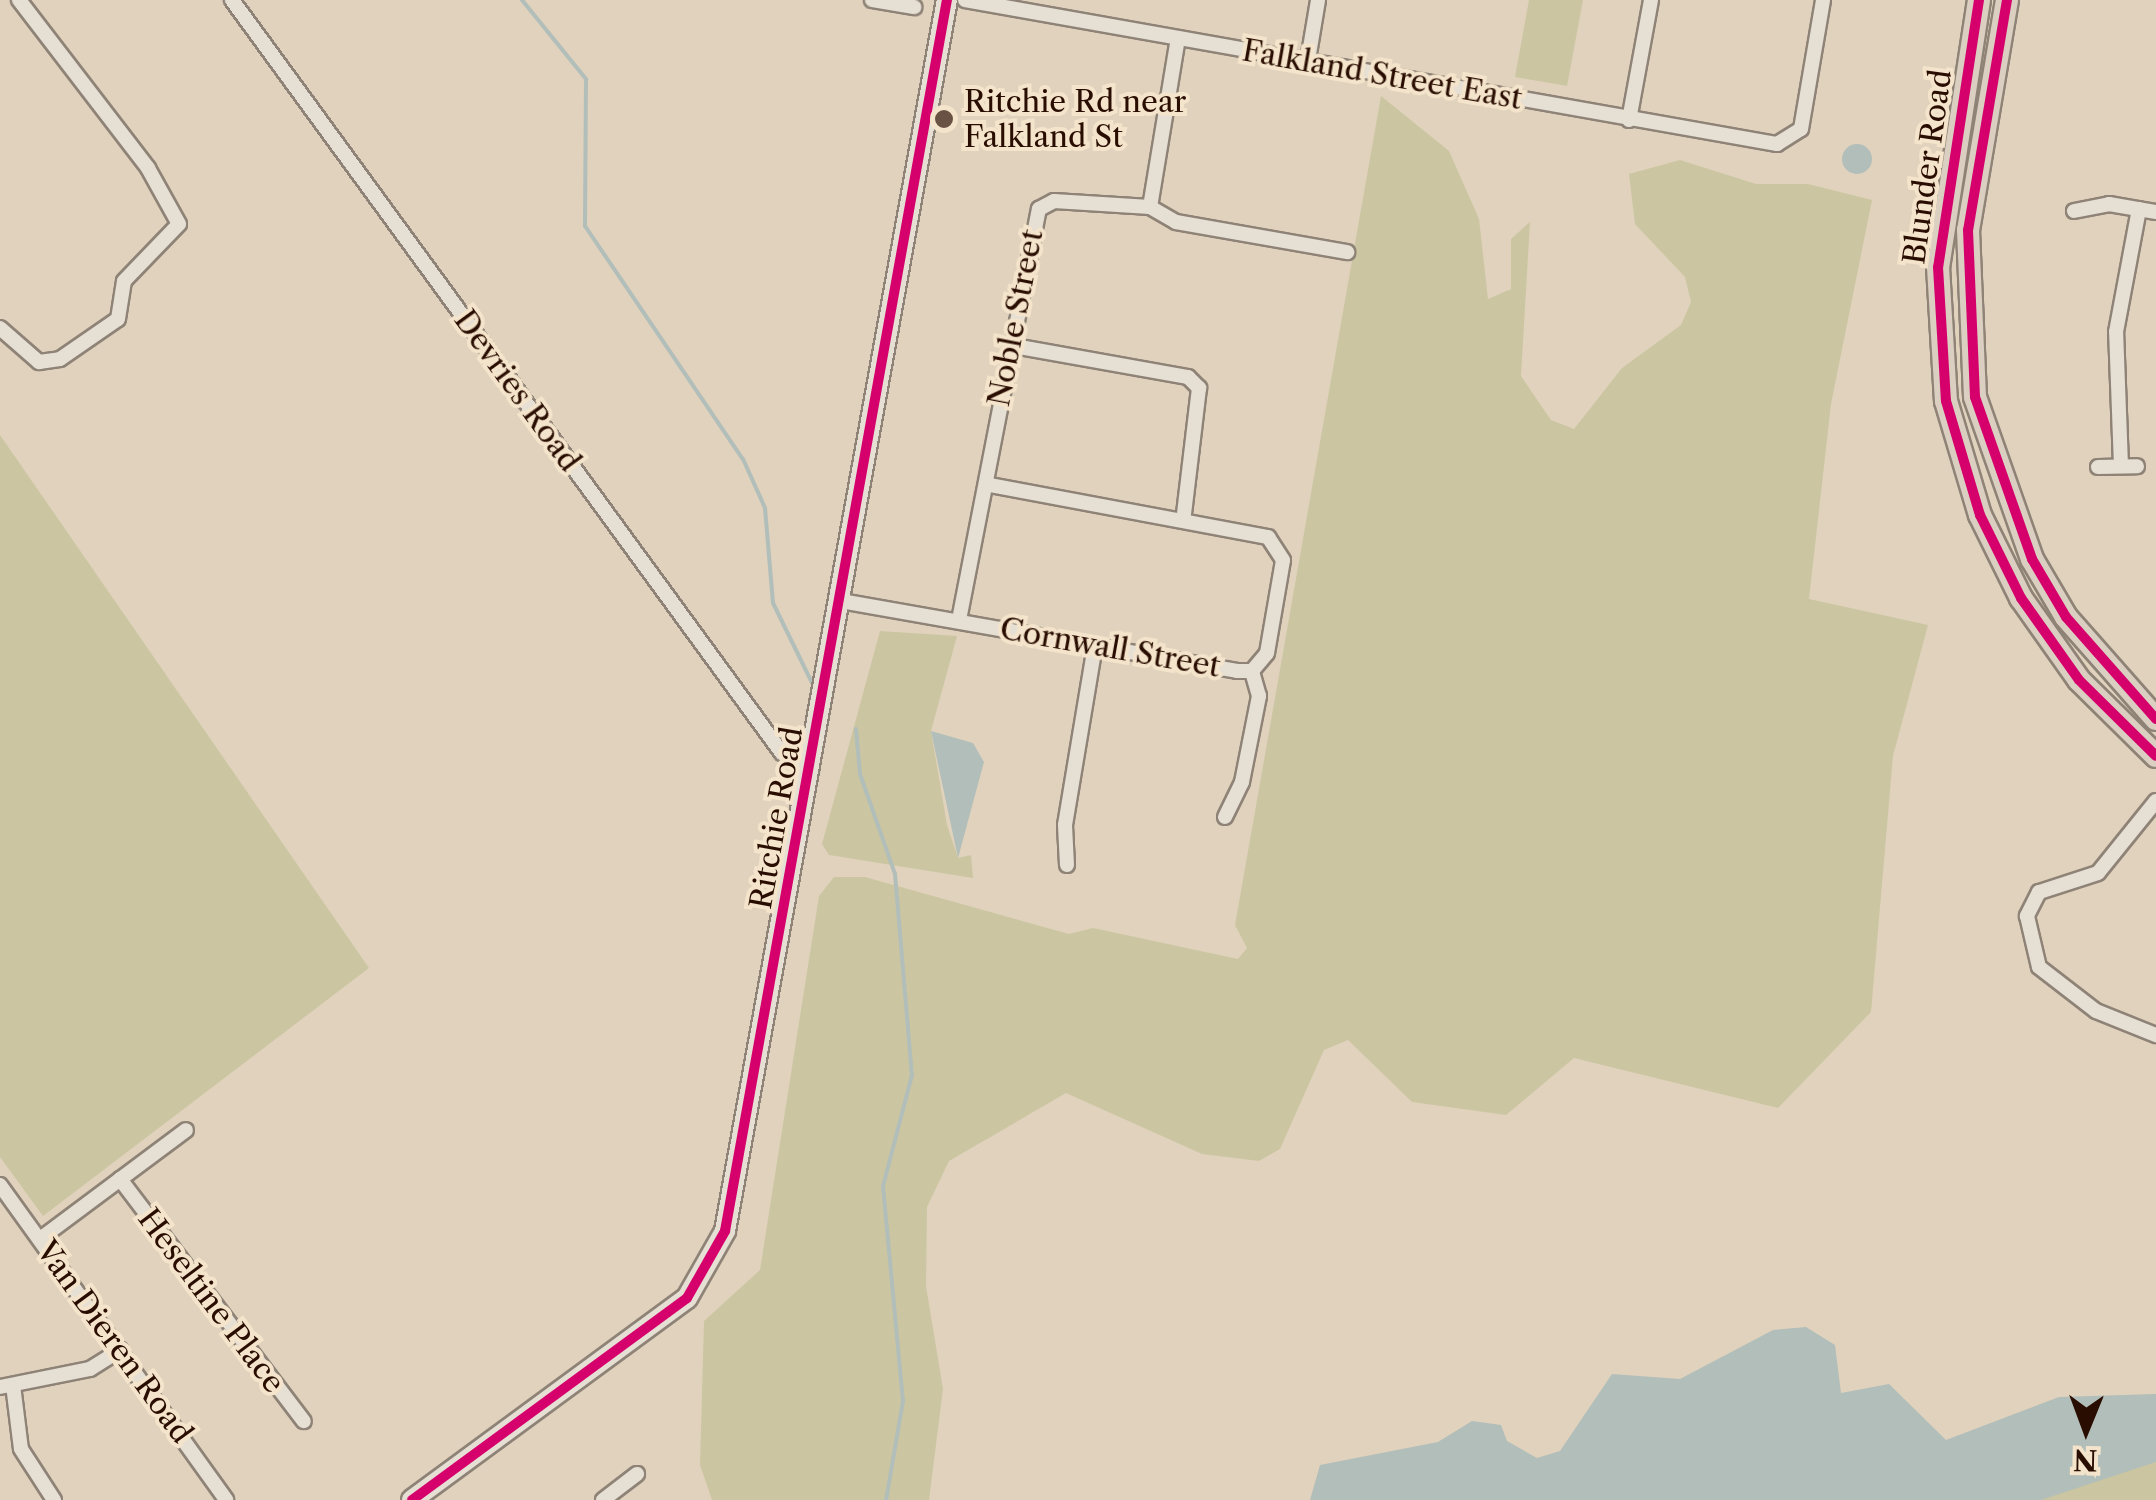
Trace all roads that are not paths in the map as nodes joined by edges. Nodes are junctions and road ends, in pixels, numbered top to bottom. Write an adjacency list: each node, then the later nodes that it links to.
1 (20, 0): 20 (street)
2 (232, 0): 31 (street, Devries Road)
3 (872, 0): 11 (street)
4 (946, 0): 25 (street, Ritchie Road)
5 (965, 0): 12 (street, Falkland Street East)
6 (1318, 0): 13 (street)
7 (1651, 0): 14 (street)
8 (1823, 0): 14 (street, Falkland Street East)
9 (1979, 0): 30 (main road, Blunder Road)
10 (2007, 0): 29 (main road, Blunder Road)
11 (914, 7)
12 (1178, 38): 13 (street, Falkland Street East); 15 (street)
13 (1308, 60): 14 (street, Falkland Street East)
14 (1629, 120)
15 (1150, 207): 19 (street, Noble Street); 21 (street, Noble Street)
16 (2139, 209): 17 (street); 18 (street); 22 (street)
17 (2074, 211)
18 (2156, 212)
19 (1347, 252)
20 (0, 328)
21 (1014, 346): 23 (street, Noble Street); 24 (street)
22 (2098, 467)
23 (992, 485): 24 (street, Cornwall Street); 26 (street, Noble Street)
24 (1184, 514): 28 (street, Cornwall Street)
25 (841, 601): 26 (street, Cornwall Street); 31 (street, Ritchie Road)
26 (959, 620): 27 (street, Cornwall Street)
27 (1094, 651): 28 (street, Cornwall Street); 34 (street)
28 (1252, 671): 33 (street)
29 (2156, 719)
30 (2156, 756)
31 (811, 771): 46 (street, Ritchie Road)
32 (2156, 802): 35 (street)
33 (1225, 817)
34 (1067, 866)
35 (2156, 1035)
36 (186, 1130): 37 (street)
37 (120, 1179): 39 (street); 42 (street, Heseltine Place)
38 (0, 1185): 39 (street, Van Dieren Road)
39 (40, 1239): 40 (street, Van Dieren Road)
40 (120, 1350): 41 (street); 45 (street, Van Dieren Road)
41 (6, 1386): 44 (street)
42 (304, 1421)
43 (637, 1474): 47 (street)
44 (54, 1500)
45 (226, 1500)
46 (412, 1500)
47 (603, 1500)

